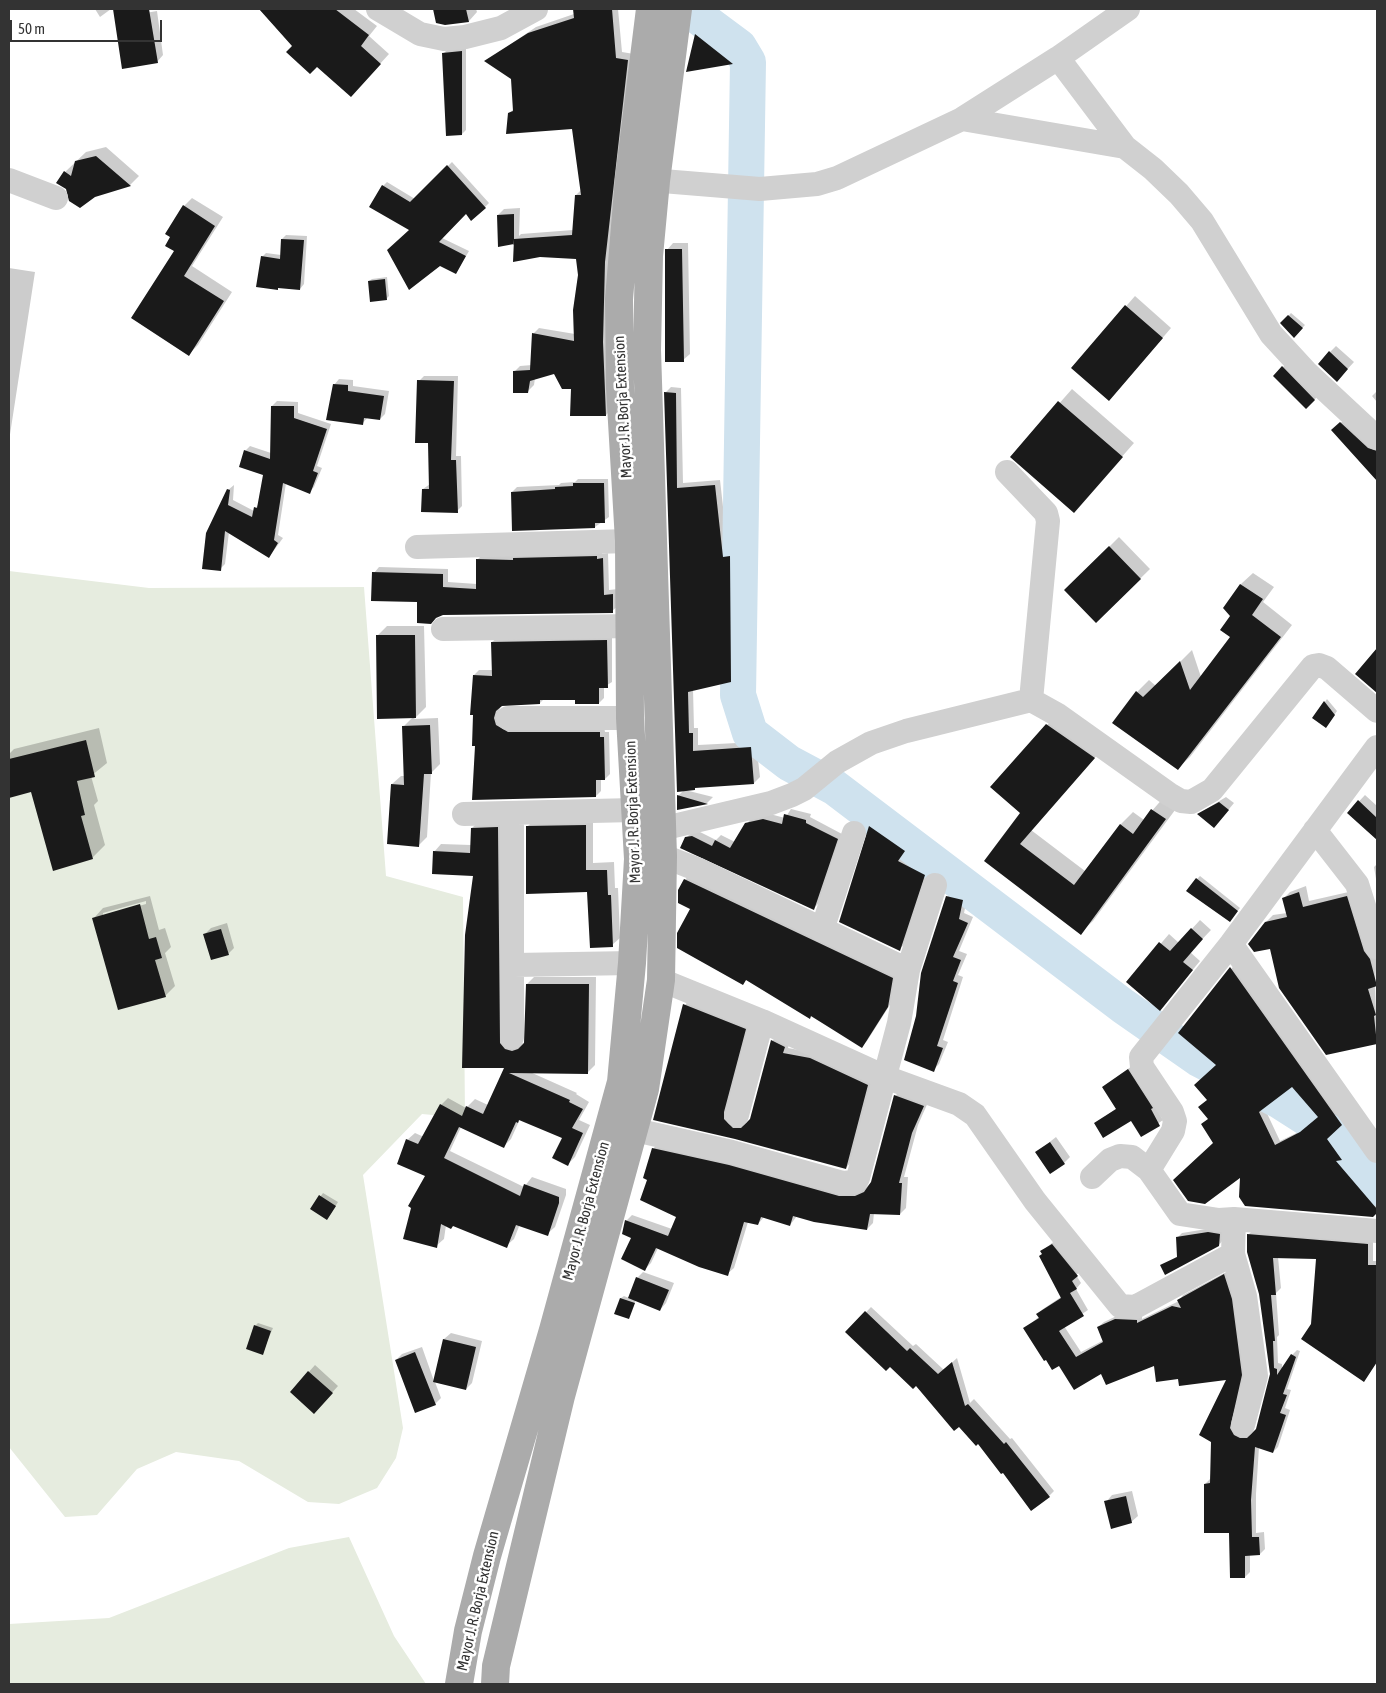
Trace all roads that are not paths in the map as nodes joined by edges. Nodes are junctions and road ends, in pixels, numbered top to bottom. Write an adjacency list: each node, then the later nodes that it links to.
1 (378, 9): 7 (street)
2 (414, 9): 7 (street)
3 (536, 9): 7 (street)
4 (1128, 9): 8 (street)
5 (649, 10): 6 (street); 11 (main road, Mayor J. R. Borja Extension)
6 (677, 16): 13 (main road, Mayor J. R. Borja Extension)
7 (420, 34)
8 (1058, 58): 9 (street); 10 (street)
9 (962, 119): 10 (street); 13 (street)
10 (1125, 147): 15 (street)
11 (629, 178): 13 (street); 17 (main road, Mayor J. R. Borja Extension)
12 (9, 180): 14 (street)
13 (656, 181): 17 (main road, Mayor J. R. Borja Extension)
14 (56, 198)
15 (1377, 438)
16 (1007, 472): 22 (street)
17 (639, 494): 18 (main road, Mayor J. R. Borja Extension); 30 (main road, Mayor J. R. Borja Extension)
18 (629, 541): 19 (street); 20 (main road, Mayor J. R. Borja Extension)
19 (417, 547)
20 (631, 626): 21 (street); 25 (main road, Mayor J. R. Borja Extension)
21 (443, 629)
22 (1031, 700): 23 (street); 30 (street)
23 (1377, 712)
24 (508, 718): 25 (street)
25 (630, 718): 27 (main road, Mayor J. R. Borja Extension)
26 (1377, 747): 31 (street)
27 (634, 810): 28 (street); 33 (main road, Mayor J. R. Borja Extension)
28 (512, 813): 29 (street); 39 (street)
29 (464, 814)
30 (661, 829): 33 (main road, Mayor J. R. Borja Extension)
31 (1316, 830): 36 (street); 37 (street)
32 (854, 833): 35 (street)
33 (645, 851): 35 (street); 38 (main road, Mayor J. R. Borja Extension); 41 (main road, Mayor J. R. Borja Extension)
34 (935, 885): 40 (street)
35 (822, 930): 40 (street)
36 (1231, 944): 48 (street); 49 (street)
37 (1377, 946)
38 (632, 963): 39 (street); 45 (main road, Mayor J. R. Borja Extension)
39 (514, 966): 43 (street)
40 (908, 970): 44 (street)
41 (661, 980): 42 (street); 45 (main road, Mayor J. R. Borja Extension)
42 (762, 1021): 44 (street); 46 (street)
43 (512, 1037)
44 (885, 1077): 47 (street); 53 (street)
45 (633, 1085): 47 (main road, Mayor J. R. Borja Extension); 55 (main road, Mayor J. R. Borja Extension)
46 (737, 1115)
47 (635, 1130): 56 (main road, Mayor J. R. Borja Extension)
48 (1377, 1150)
49 (1149, 1170): 50 (street); 51 (street)
50 (1092, 1177)
51 (1234, 1219): 52 (street); 53 (street)
52 (1377, 1232)
53 (1233, 1254): 54 (street)
54 (1243, 1425)
55 (486, 1556): 56 (main road); 57 (main road, Mayor J. R. Borja Extension)
56 (520, 1564): 58 (main road, Mayor J. R. Borja Extension)
57 (459, 1684)
58 (495, 1684)

